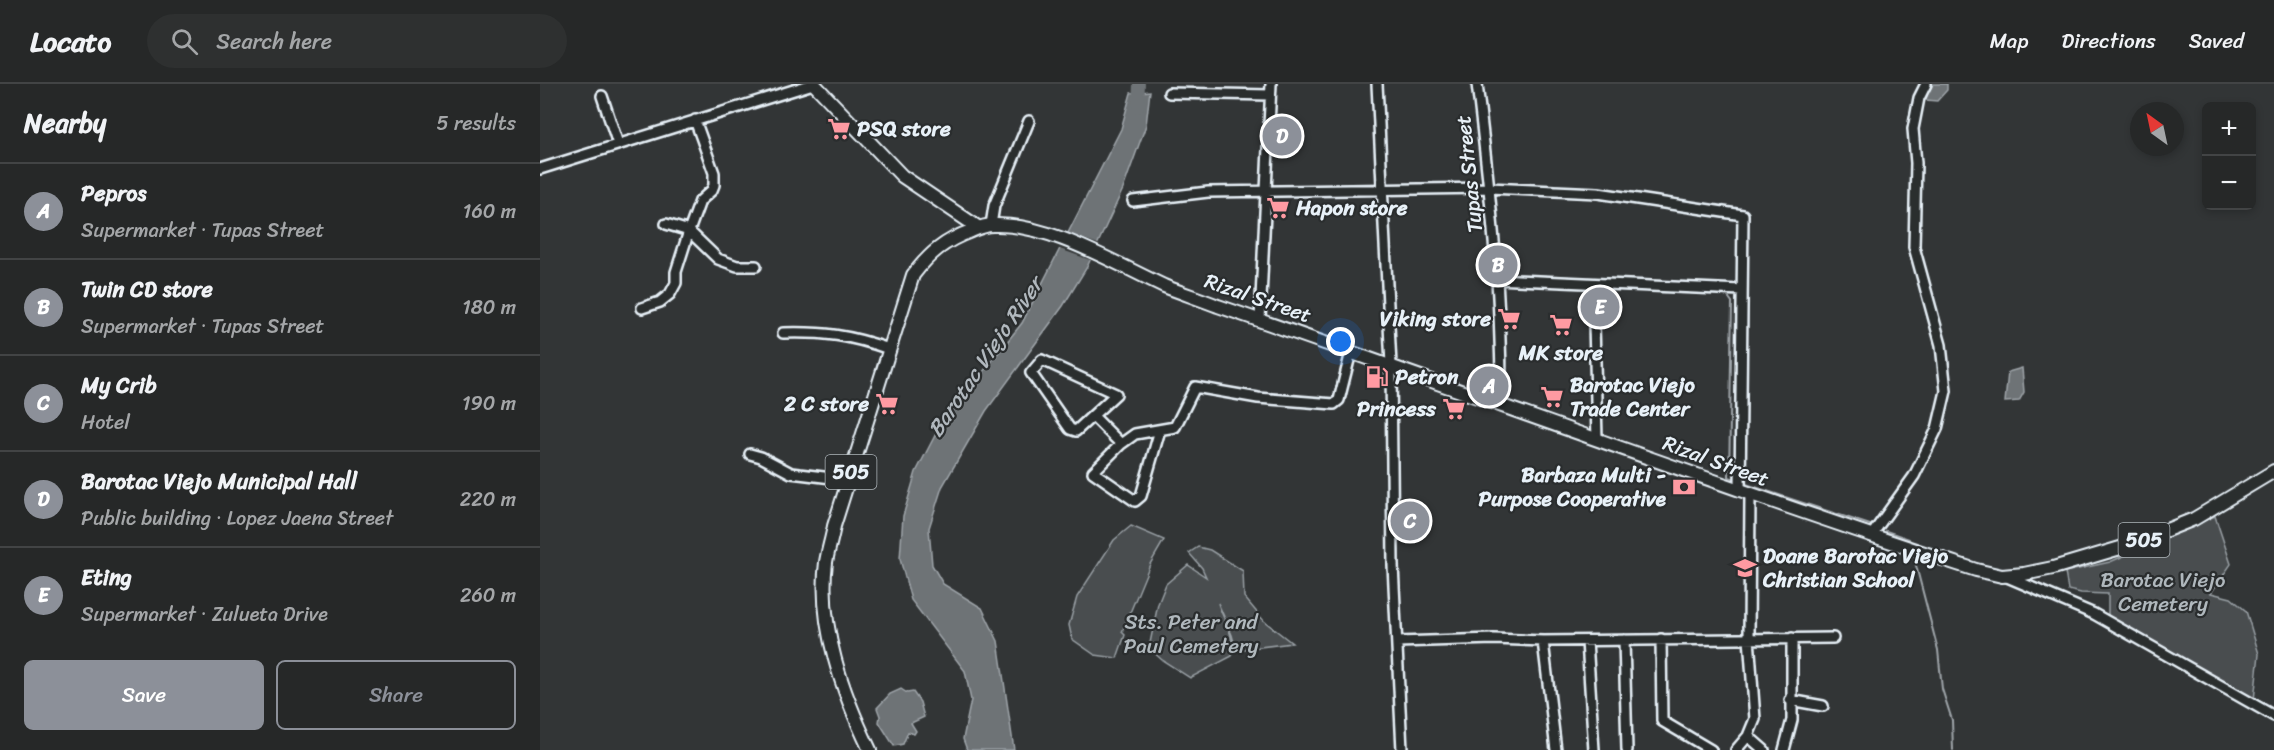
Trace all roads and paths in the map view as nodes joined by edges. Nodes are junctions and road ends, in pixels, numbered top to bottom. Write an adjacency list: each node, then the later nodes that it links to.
1 (813, 84): 9 (street); 18 (main road)
2 (1271, 84): 7 (street)
3 (1377, 84): 14 (street)
4 (1477, 84): 13 (street, Tupas Street)
5 (1926, 84): 39 (street)
6 (1168, 93): 7 (street)
7 (1270, 95): 15 (street)
8 (602, 96): 11 (street)
9 (695, 120): 11 (street); 19 (street)
10 (1029, 121): 18 (street)
11 (618, 144): 12 (street)
12 (540, 169)
13 (1490, 188): 14 (street); 21 (street, Tupas Street); 23 (street)
14 (1381, 191): 15 (street); 29 (street)
15 (1265, 193): 16 (street); 25 (street)
16 (1133, 201)
17 (666, 224): 19 (street)
18 (985, 226): 25 (main road, Rizal Street / 505); 27 (main road, 505)
19 (689, 231): 20 (street); 24 (street)
20 (756, 266)
21 (1497, 279): 22 (street); 30 (street, Tupas Street)
22 (1593, 284): 23 (street); 33 (street)
23 (1741, 290): 38 (street)
24 (642, 308)
25 (1260, 320): 28 (main road, Rizal Street / 505)
26 (783, 333): 27 (street)
27 (889, 349): 37 (main road, 505)
28 (1351, 352): 29 (main road, Rizal Street / 505); 32 (street)
29 (1391, 365): 30 (main road, Rizal Street / 505); 48 (street)
30 (1501, 405): 33 (main road, Rizal Street / 505)
31 (1094, 417): 31 (street); 34 (street)
32 (1160, 430): 34 (street); 34 (street)
33 (1597, 440): 38 (main road, Rizal Street / 505)
34 (1120, 444)
35 (750, 454): 37 (street)
36 (2274, 471): 40 (main road, 505)
37 (848, 480): 53 (main road, 505)
38 (1745, 493): 39 (main road, Rizal Street / 505); 41 (street)
39 (1871, 536): 40 (main road, Rizal Street / 505)
40 (2002, 576): 51 (street)
41 (1749, 638): 42 (street); 44 (street); 52 (street)
42 (1792, 638): 43 (street); 49 (street)
43 (1833, 638)
44 (1660, 639): 45 (street); 58 (street)
45 (1624, 640): 47 (street); 57 (street)
46 (1543, 641): 47 (street); 48 (street); 55 (street)
47 (1587, 641): 56 (street)
48 (1397, 642): 54 (street)
49 (1790, 700): 50 (street); 61 (street)
50 (1823, 706)
51 (2274, 716)
52 (1748, 736): 59 (street); 60 (street)
53 (870, 750)
54 (1402, 750)
55 (1556, 750)
56 (1594, 750)
57 (1627, 750)
58 (1712, 750)
59 (1736, 750)
60 (1764, 750)
61 (1784, 750)

